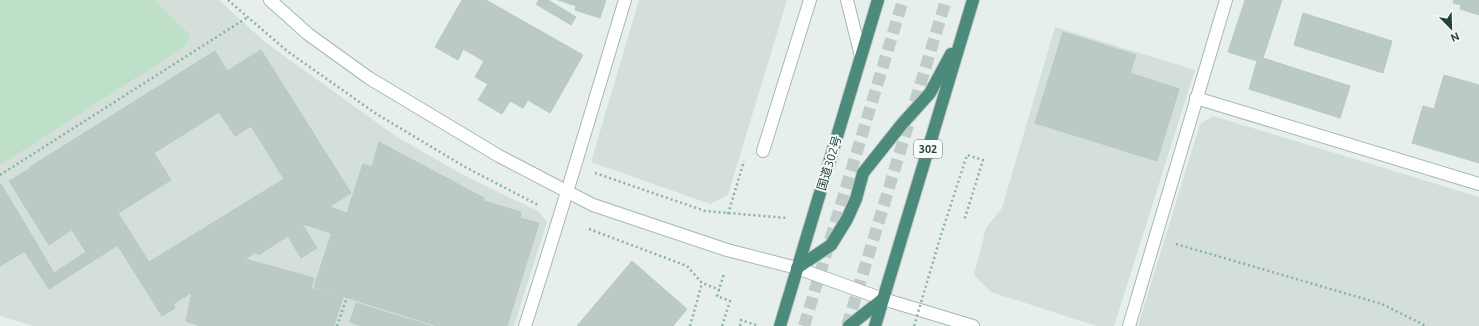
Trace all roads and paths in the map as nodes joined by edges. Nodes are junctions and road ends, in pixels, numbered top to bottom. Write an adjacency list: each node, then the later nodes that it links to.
1 (270, 0): 16 (street)
2 (625, 0): 16 (street)
3 (810, 0): 12 (street)
4 (847, 0): 10 (street)
5 (878, 0): 10 (highway, 国道302号)
6 (973, 0): 9 (highway, 302)
7 (1226, 0): 11 (street)
8 (248, 17): 14 (path)
9 (963, 30): 21 (highway); 26 (highway, 302)
10 (862, 56): 21 (highway, 国道302号)
11 (1196, 98): 15 (street); 20 (street)
12 (763, 151)
13 (590, 171): 17 (path)
14 (0, 175)
15 (1479, 184)
16 (567, 193): 21 (street); 28 (street)
17 (787, 218)
18 (964, 221): 36 (path, bridge)
19 (582, 226): 23 (path)
20 (1155, 237): 38 (street); 39 (path)
21 (797, 268): 26 (street); 33 (highway, 国道302号)
22 (724, 274): 24 (path)
23 (702, 283): 24 (path); 29 (path)
24 (720, 290): 30 (path)
25 (347, 297): 27 (path)
26 (883, 299): 34 (highway); 35 (highway, 302); 37 (street)
27 (337, 326)
28 (525, 326)
29 (690, 326)
30 (722, 326)
31 (740, 326): 32 (path)
32 (760, 326)
33 (780, 326)
34 (849, 326)
35 (875, 326)
36 (914, 326)
37 (973, 326)
38 (1128, 326)
39 (1426, 326)

